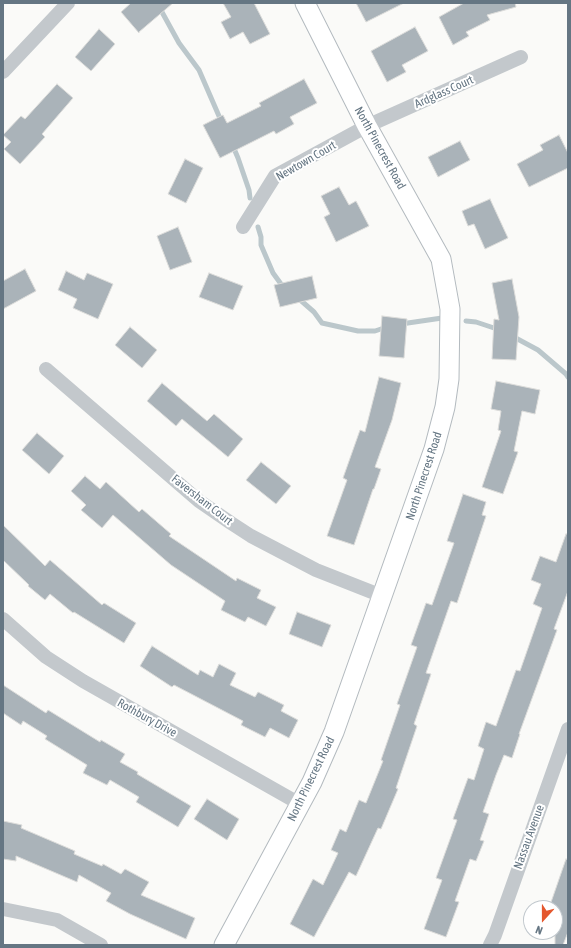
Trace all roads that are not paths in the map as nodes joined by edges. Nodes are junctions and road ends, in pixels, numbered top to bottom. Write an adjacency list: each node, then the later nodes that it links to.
1 (68, 3): 4 (street)
2 (305, 3): 5 (street, North Pinecrest Road)
3 (521, 57): 5 (street, Ardglass Court)
4 (3, 72)
5 (367, 126): 6 (street, Newtown Court); 8 (street, North Pinecrest Road)
6 (243, 227)
7 (46, 369): 8 (street, Faversham Court)
8 (382, 596): 11 (street, North Pinecrest Road)
9 (3, 620): 11 (street, Rothbury Drive)
10 (568, 729): 15 (street, Nassau Avenue)
11 (300, 804): 14 (street, North Pinecrest Road)
12 (3, 908): 13 (street)
13 (101, 945)
14 (224, 945)
15 (490, 945)

